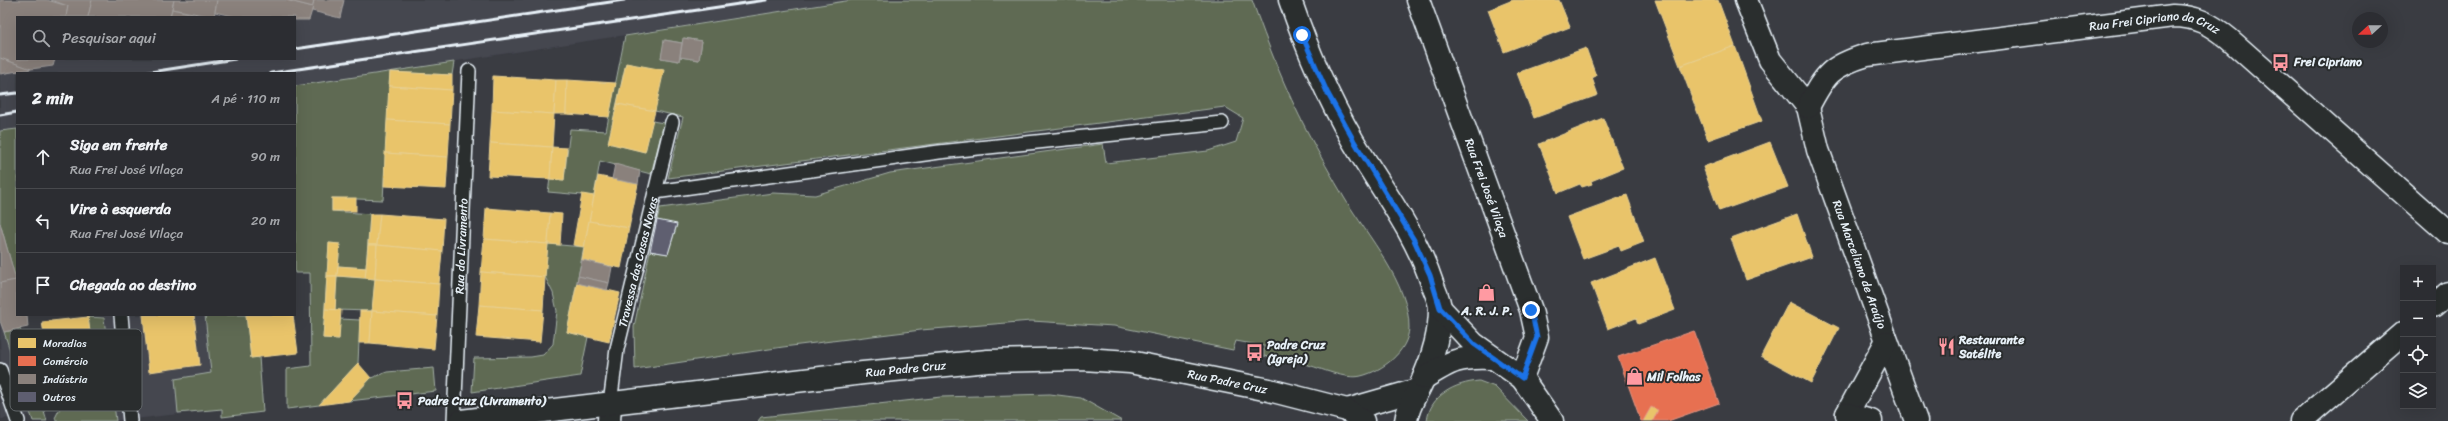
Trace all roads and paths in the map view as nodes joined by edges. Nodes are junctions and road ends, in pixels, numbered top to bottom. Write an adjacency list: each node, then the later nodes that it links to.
1 (1290, 0): 12 (street)
2 (1418, 0): 19 (street, Rua Frei José Vilaça)
3 (1746, 0): 5 (street)
4 (469, 71): 29 (lane, Rua do Livramento)
5 (1808, 107): 9 (street, Rua Frei Cipriano da Cruz); 16 (street, Rua Marceliano de Araújo)
6 (672, 122): 8 (lane, Travessa das Casas Novas)
7 (1222, 123): 8 (lane)
8 (655, 192): 24 (lane, Travessa das Casas Novas)
9 (2448, 233)
10 (2448, 293): 11 (street)
11 (2436, 303)
12 (1440, 308): 17 (street); 20 (street)
13 (121, 316): 14 (lane)
14 (122, 329)
15 (2400, 335): 35 (street)
16 (1886, 342): 26 (street); 34 (street, Rua Marceliano de Araújo)
17 (1492, 358): 19 (street); 20 (street)
18 (0, 370): 21 (lane)
19 (1522, 378): 32 (street)
20 (1421, 384): 25 (street, Rua Padre Cruz); 31 (street)
21 (10, 398)
22 (14, 411): 27 (lane)
23 (129, 411): 28 (lane)
24 (610, 413): 25 (street, Rua Padre Cruz); 30 (street, Rua Padre Cruz)
25 (1355, 415)
26 (1838, 418): 33 (street)
27 (18, 421)
28 (130, 421)
29 (454, 421)
30 (461, 421)
31 (1406, 421)
32 (1552, 421)
33 (1871, 421)
34 (1916, 421)
35 (2301, 421)

